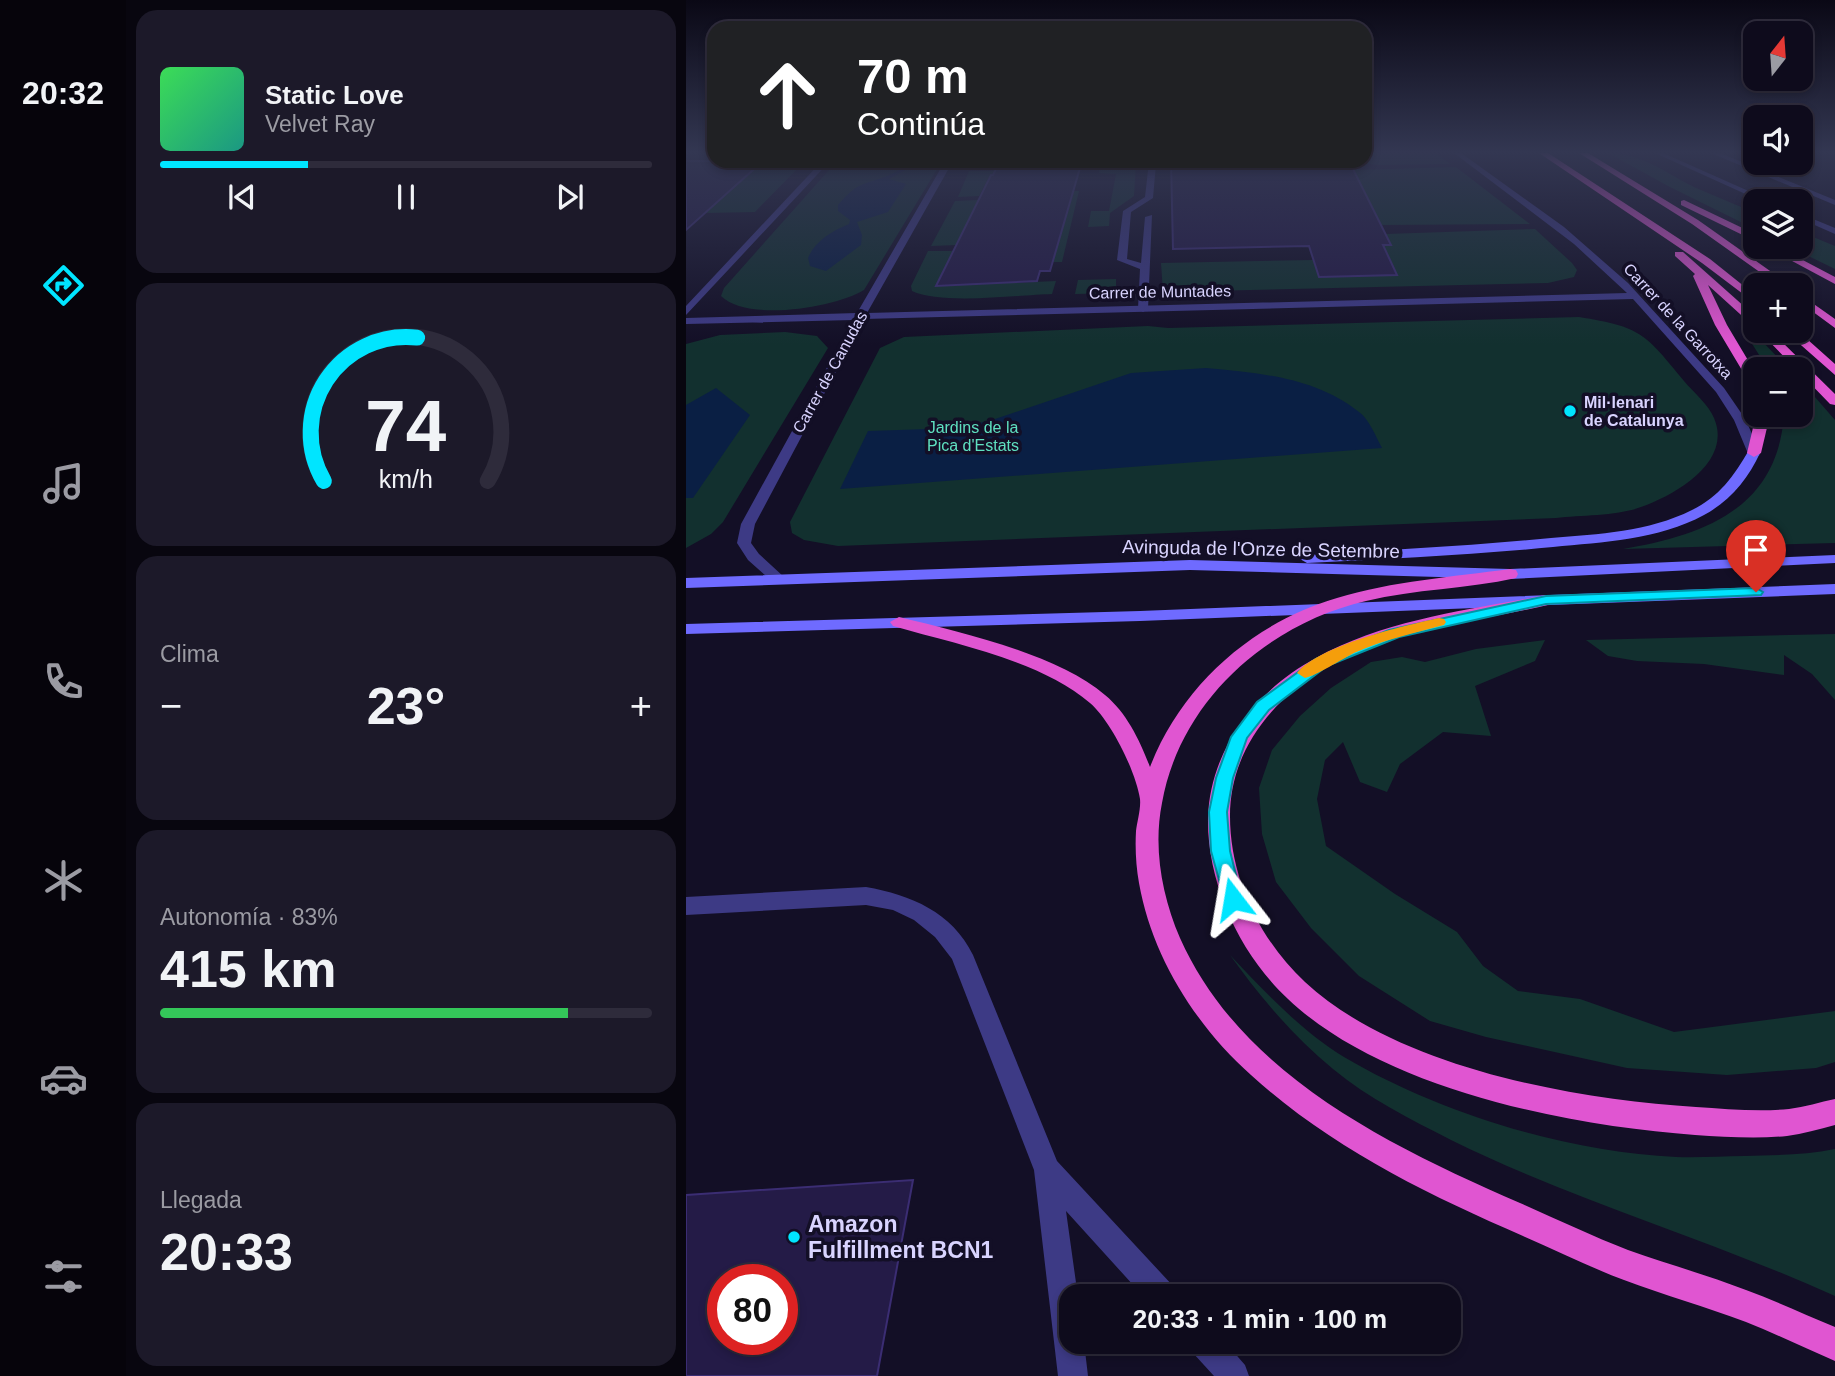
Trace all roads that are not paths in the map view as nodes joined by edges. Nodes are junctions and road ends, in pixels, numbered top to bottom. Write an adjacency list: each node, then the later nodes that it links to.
1 (774, 217): 22 (street)
2 (917, 217): 24 (street, Carrer de Canudas)
3 (1126, 217): 14 (street)
4 (1149, 217): 14 (street)
5 (1545, 217): 19 (street, Carrer de la Garrotxa)
6 (1640, 217): 9 (highway)
7 (1685, 217): 16 (highway)
8 (1713, 217): 12 (highway)
9 (1643, 219): 15 (highway); 18 (highway)
10 (1813, 221): 11 (street)
11 (1835, 231)
12 (1743, 233)
13 (1794, 259): 17 (highway)
14 (1145, 267): 21 (street)
15 (1694, 269): 23 (highway); 29 (highway)
16 (1767, 273)
17 (1835, 281)
18 (1743, 290)
19 (1635, 296): 21 (street, Carrer de Muntades); 33 (street, Carrer de la Garrotxa)
20 (1813, 308): 26 (highway)
21 (1143, 309): 24 (street, Carrer de Muntades)
22 (686, 312)
23 (1743, 312)
24 (861, 317): 25 (street, Carrer de Muntades); 37 (street, Carrer de Canudas)
25 (686, 321)
26 (1835, 325)
27 (1777, 343): 31 (highway)
28 (1804, 343): 30 (highway)
29 (1743, 362)
30 (1835, 371)
31 (1835, 401)
32 (1760, 427): 33 (highway)
33 (1754, 453): 35 (main road)
34 (1835, 559): 36 (main road, Avinguda de l'Onze de Setembre)
35 (1189, 565): 36 (main road, Avinguda de l'Onze de Setembre); 37 (main road, Avinguda de l'Onze de Setembre)
36 (1510, 574): 41 (highway)
37 (779, 580): 38 (main road, Avinguda de l'Onze de Setembre)
38 (686, 583)
39 (1835, 589): 40 (main road)
40 (1546, 600): 41 (main road); 46 (highway)
41 (1323, 608): 42 (main road); 44 (highway)
42 (899, 622): 43 (main road); 44 (highway)
43 (686, 629)
44 (1150, 799): 49 (highway)
45 (686, 906): 47 (street)
46 (1835, 1112)
47 (1046, 1170): 48 (street); 51 (street)
48 (1152, 1284)
49 (1835, 1344)
50 (1215, 1354): 52 (street)
51 (1073, 1376)
52 (1234, 1376)

